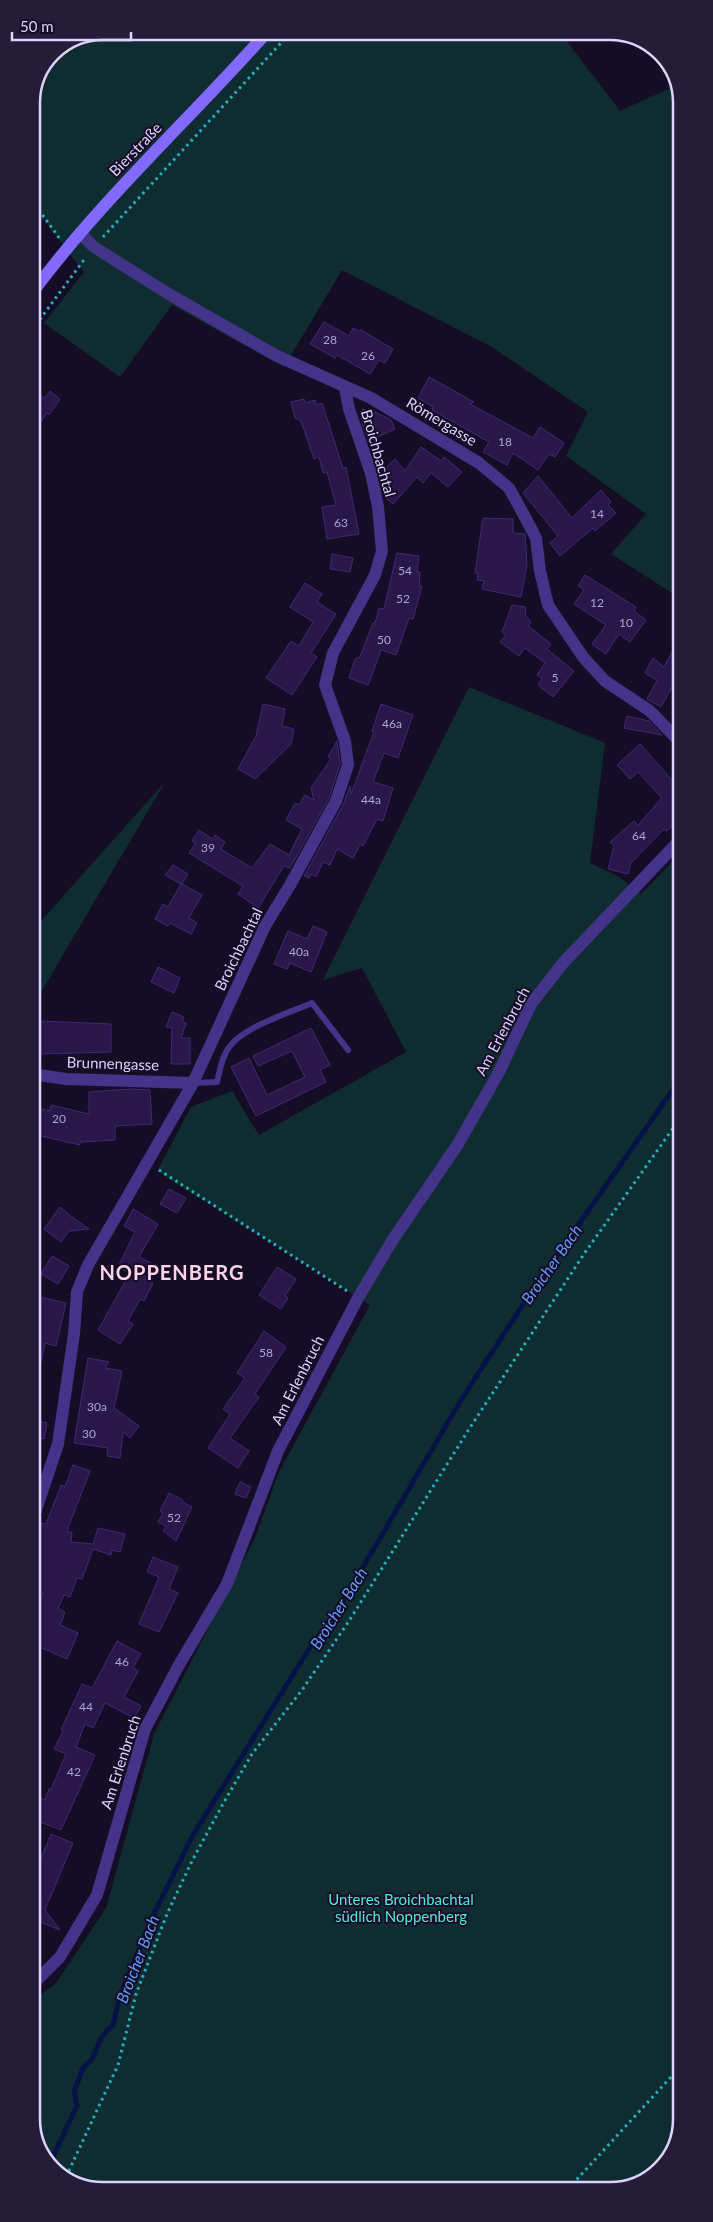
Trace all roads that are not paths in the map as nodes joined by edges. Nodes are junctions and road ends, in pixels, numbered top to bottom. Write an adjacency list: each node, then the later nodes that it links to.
1 (260, 40): 2 (main road, Bierstraße)
2 (80, 233): 3 (main road, Bierstraße); 4 (street, Römergasse)
3 (40, 282)
4 (345, 388): 5 (street, Römergasse); 9 (street, Broichbachtal)
5 (673, 735)
6 (673, 847): 11 (street, Am Erlenbruch)
7 (348, 1050): 9 (lane)
8 (40, 1075): 9 (street, Brunnengasse)
9 (193, 1083): 10 (street, Broichbachtal)
10 (40, 1498)
11 (40, 1978)

